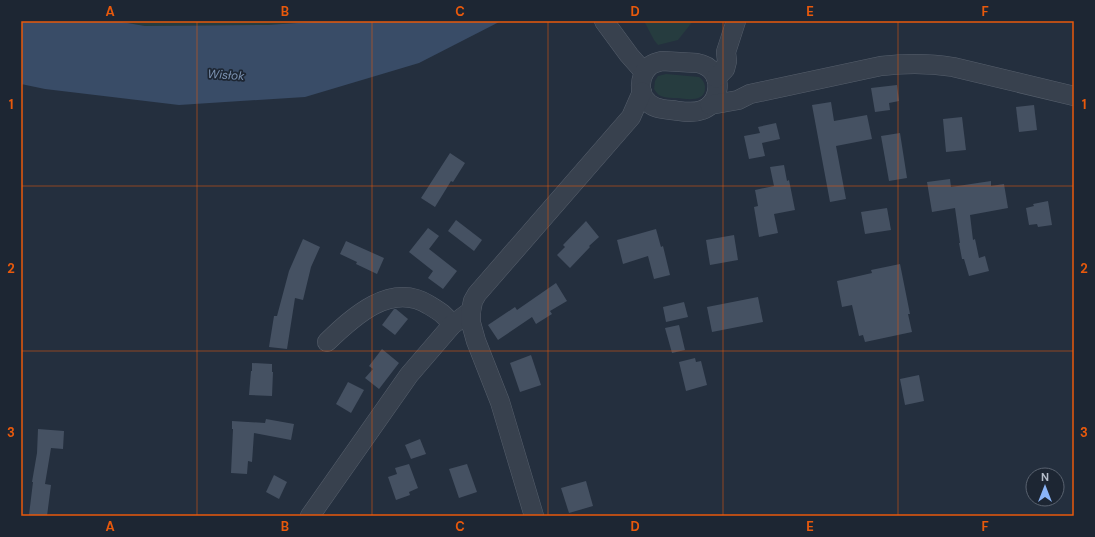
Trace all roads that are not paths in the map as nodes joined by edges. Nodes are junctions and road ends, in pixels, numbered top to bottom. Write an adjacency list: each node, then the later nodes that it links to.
1 (604, 21): 5 (street)
2 (736, 21): 3 (street)
3 (726, 52): 4 (street); 6 (street)
4 (702, 64): 5 (street); 6 (street)
5 (644, 72): 7 (street)
6 (716, 79): 8 (street); 10 (street)
7 (642, 92): 11 (street); 12 (street)
8 (750, 94): 9 (street); 10 (street)
9 (1074, 96)
10 (710, 105): 11 (street)
11 (658, 109): 12 (street)
12 (631, 117): 13 (street)
13 (471, 311): 14 (street); 17 (street)
14 (452, 325): 15 (street); 16 (street)
15 (327, 342)
16 (310, 516)
17 (534, 516)

